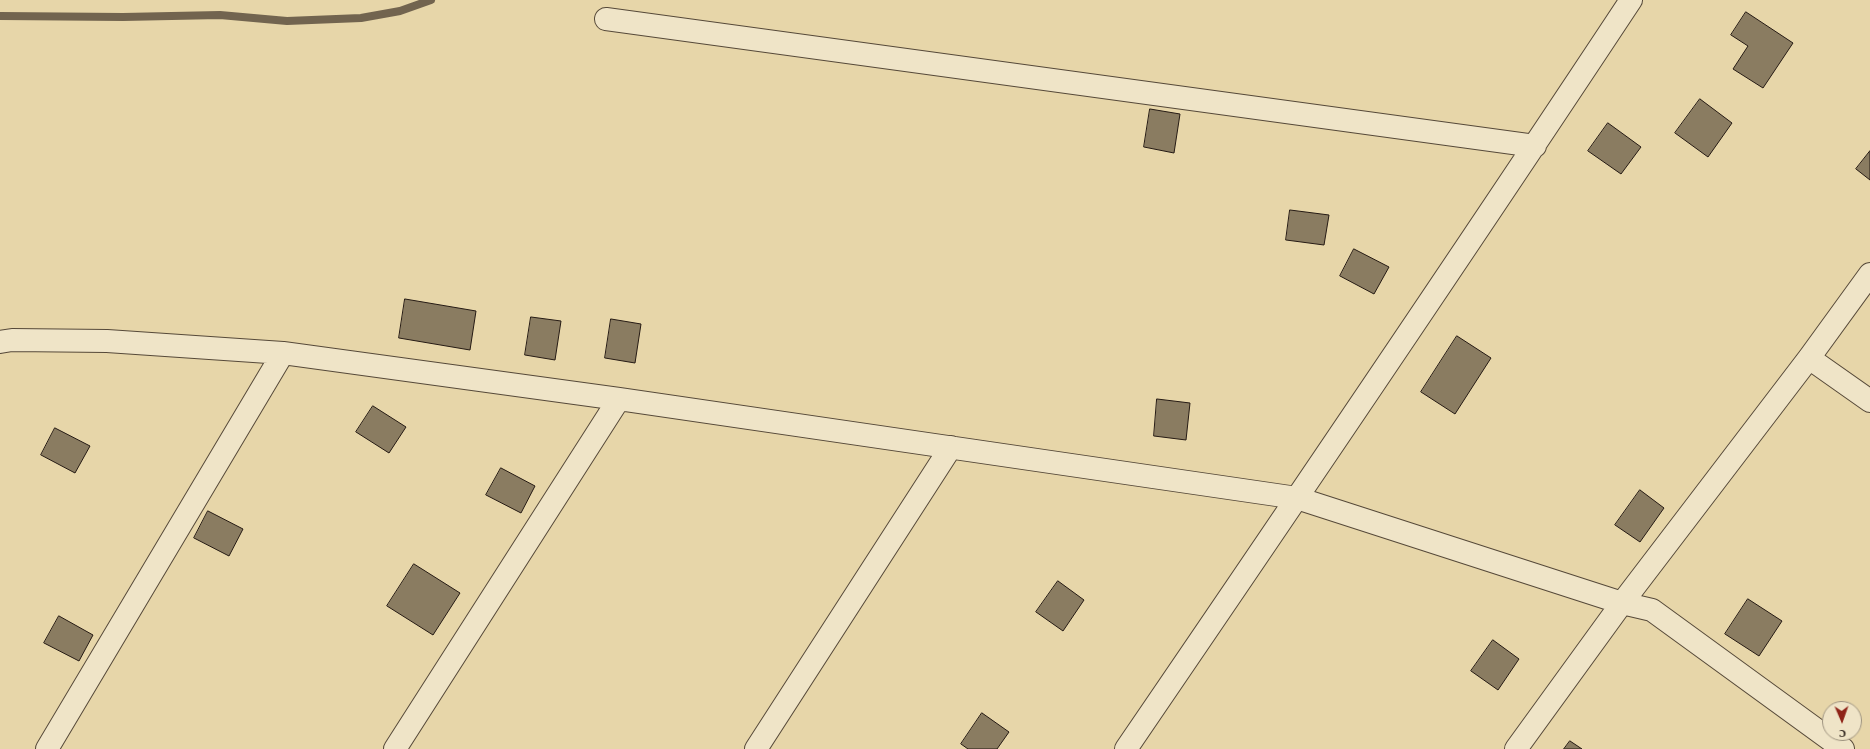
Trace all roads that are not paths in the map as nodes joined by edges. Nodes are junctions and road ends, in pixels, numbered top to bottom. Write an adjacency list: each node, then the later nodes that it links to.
1 (1630, 0): 3 (street)
2 (606, 19): 3 (street)
3 (1535, 146): 11 (street)
4 (1870, 274): 7 (street)
5 (0, 342): 6 (street)
6 (283, 353): 8 (street); 13 (street)
7 (1809, 358): 9 (street); 12 (street)
8 (619, 399): 10 (street); 14 (street)
9 (1870, 401)
10 (951, 447): 11 (street); 15 (street)
11 (1298, 498): 12 (street); 16 (street)
12 (1622, 603): 17 (street); 18 (street)
13 (47, 749)
14 (395, 749)
15 (756, 749)
16 (1126, 749)
17 (1516, 749)
18 (1843, 749)

